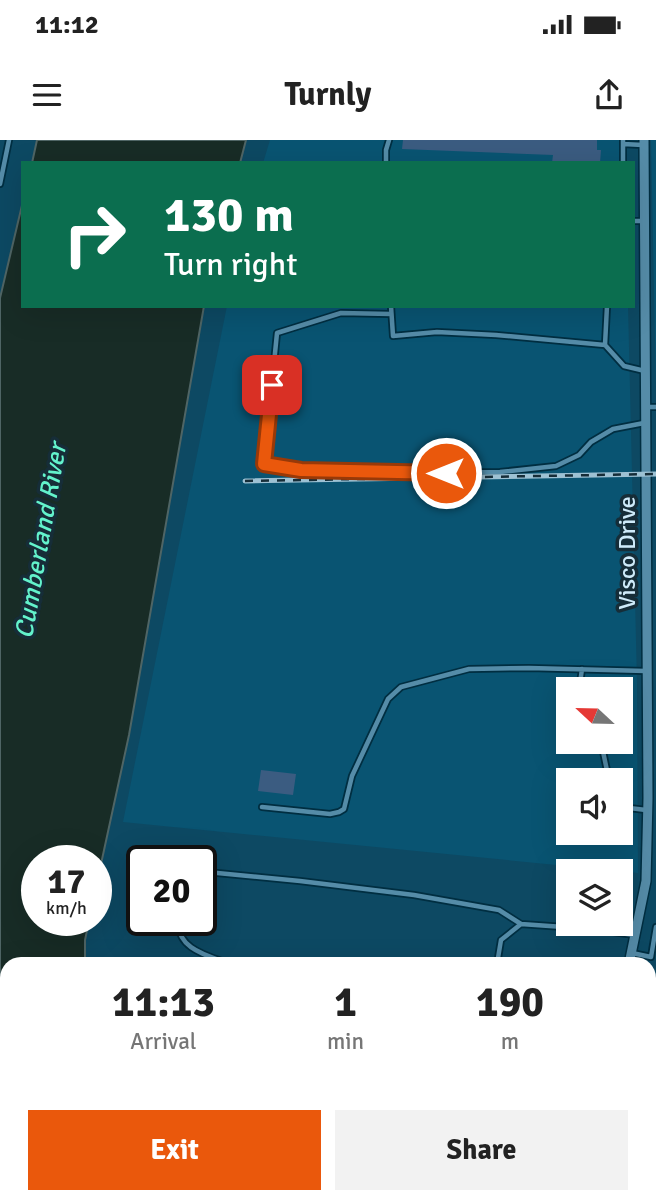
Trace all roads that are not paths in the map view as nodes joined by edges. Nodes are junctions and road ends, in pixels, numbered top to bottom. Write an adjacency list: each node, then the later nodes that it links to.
1 (9, 140): 7 (lane)
2 (389, 140): 5 (lane)
3 (623, 142): 4 (lane); 6 (lane)
4 (644, 143): 8 (street, Visco Drive)
5 (386, 161)
6 (623, 161)
7 (0, 184)
8 (644, 221): 9 (lane); 14 (street, Visco Drive)
9 (635, 222)
10 (391, 308): 12 (lane)
11 (607, 308): 15 (lane)
12 (391, 314): 15 (lane); 19 (lane)
13 (656, 341): 14 (lane)
14 (645, 342): 16 (street, Visco Drive)
15 (605, 345): 16 (lane)
16 (646, 371): 17 (street, Visco Drive)
17 (645, 407): 18 (lane); 19 (street, Visco Drive)
18 (656, 407)
19 (645, 423): 21 (street, Visco Drive)
20 (582, 669): 21 (lane); 22 (lane); 23 (lane)
21 (647, 671): 25 (street, Visco Drive)
22 (581, 677)
23 (262, 807)
24 (633, 808): 25 (lane)
25 (647, 810): 27 (street, Visco Drive)
26 (217, 873): 28 (lane)
27 (651, 882): 30 (street, Visco Drive)
28 (521, 924): 30 (lane); 34 (lane)
29 (656, 927): 32 (lane)
30 (635, 935): 32 (street, Visco Drive)
31 (182, 936): 33 (lane)
32 (631, 953): 35 (street, Visco Drive)
33 (211, 957)
34 (498, 957)
35 (630, 957)

